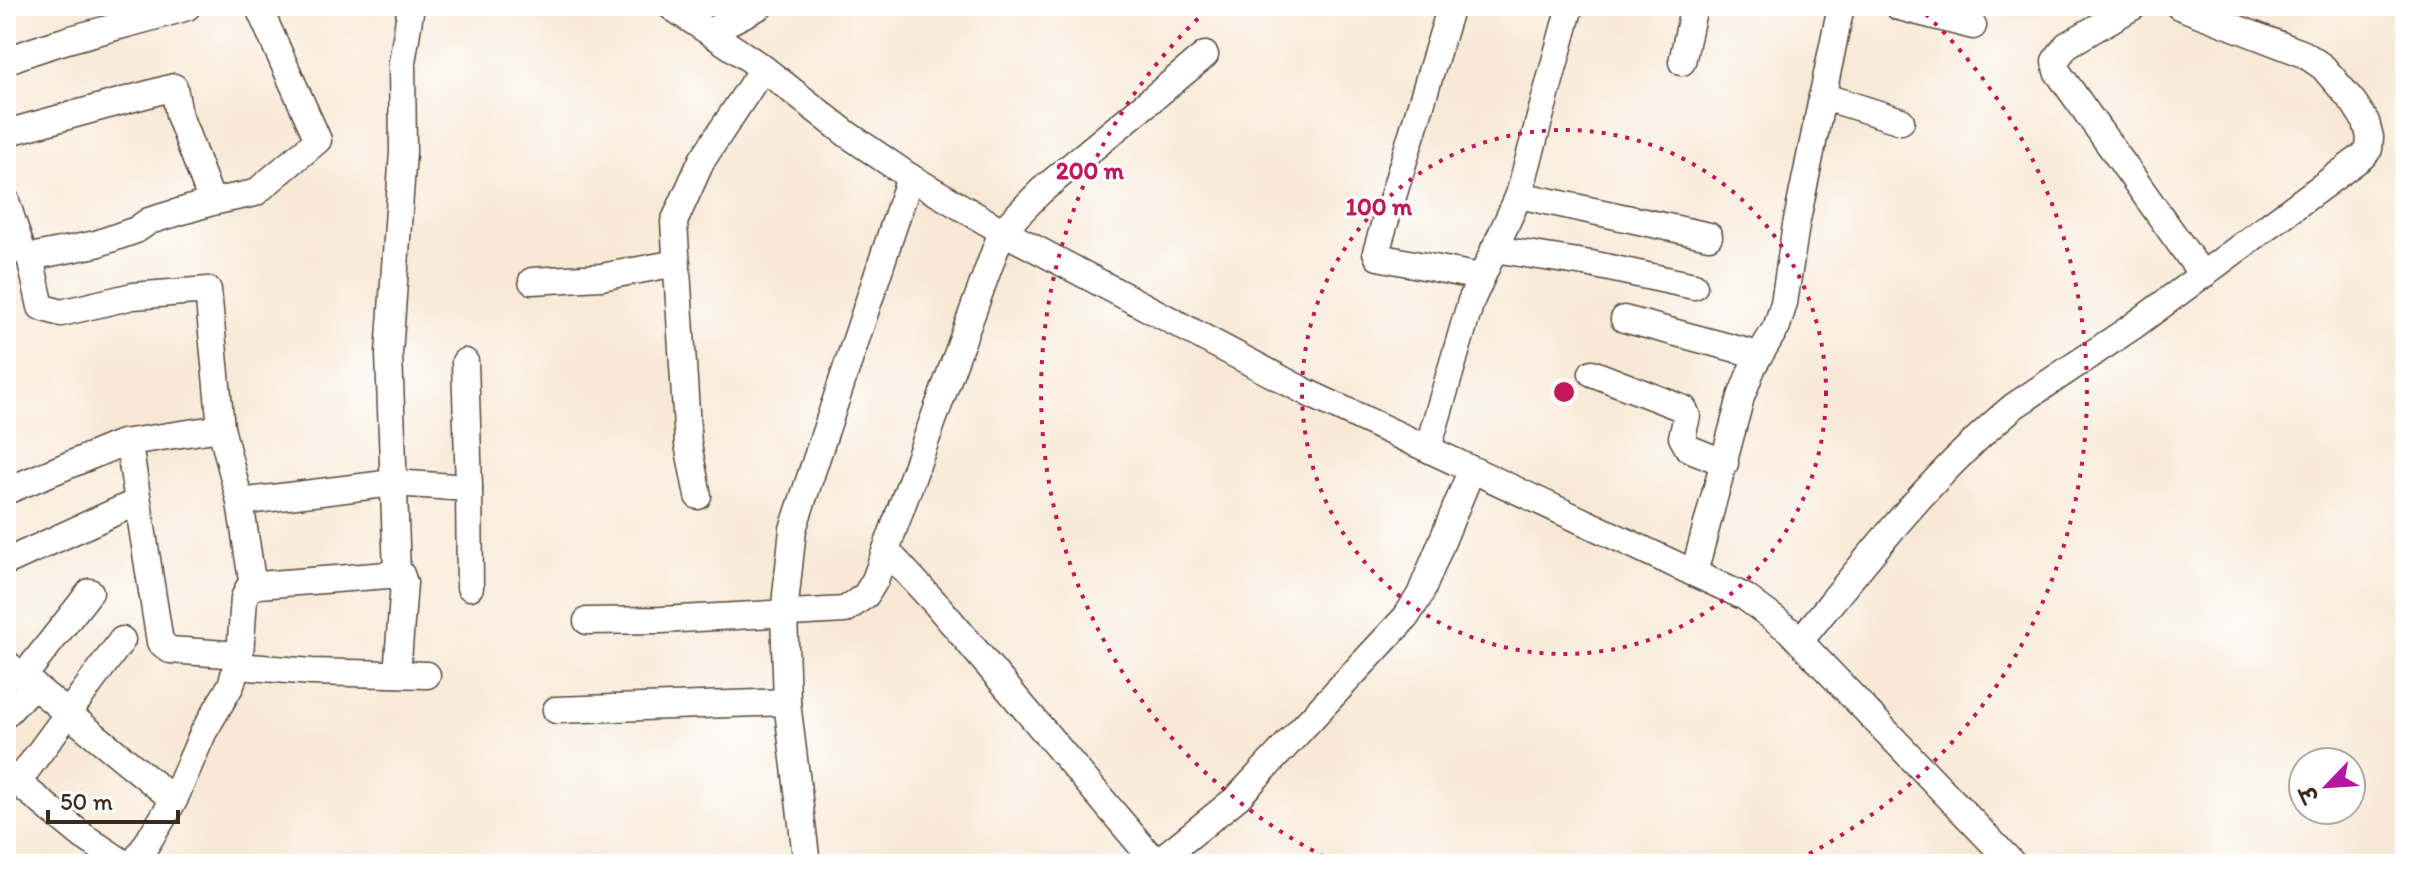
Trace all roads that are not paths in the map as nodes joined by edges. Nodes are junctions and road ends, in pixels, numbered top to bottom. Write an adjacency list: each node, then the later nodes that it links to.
1 (258, 6): 25 (street)
2 (411, 6): 44 (street)
3 (670, 6): 14 (street)
4 (760, 6): 14 (street)
5 (1451, 6): 32 (street)
6 (1570, 6): 23 (street)
7 (1694, 6): 17 (street)
8 (1841, 6): 19 (street)
9 (1894, 6): 13 (street)
10 (2134, 6): 31 (street)
11 (2179, 6): 31 (street)
12 (187, 7): 16 (street)
13 (1973, 26)
14 (711, 31): 18 (street)
15 (1205, 55): 26 (street)
16 (6, 61)
17 (1682, 62)
18 (763, 68): 22 (street); 30 (street)
19 (1822, 96): 20 (street); 36 (street)
20 (1901, 121)
21 (6, 133): 25 (street)
22 (910, 177): 26 (street); 57 (street)
23 (1519, 195): 27 (street); 28 (street)
24 (6, 201): 29 (street)
25 (212, 202): 29 (street)
26 (1002, 231): 41 (street); 50 (street)
27 (1709, 236)
28 (1494, 249): 32 (street); 34 (street)
29 (30, 257): 39 (street)
30 (677, 263): 33 (street); 47 (street)
31 (2203, 276): 60 (street)
32 (1480, 277): 41 (street)
33 (532, 281)
34 (1694, 286)
35 (1624, 319): 36 (street)
36 (1759, 355): 42 (street)
37 (465, 362): 45 (street)
38 (1592, 373): 42 (street)
39 (221, 428): 40 (street); 49 (street)
40 (125, 443): 46 (street); 48 (street)
41 (1428, 448): 43 (street)
42 (1725, 463): 53 (street)
43 (1471, 471): 53 (street); 71 (street)
44 (393, 483): 45 (street); 49 (street); 52 (street)
45 (469, 488): 55 (street)
46 (6, 491)
47 (698, 496)
48 (137, 502): 51 (street); 61 (street)
49 (240, 502): 54 (street)
50 (886, 550): 57 (street); 71 (street)
51 (6, 562)
52 (397, 573): 54 (street); 62 (street)
53 (1694, 573): 60 (street)
54 (253, 587): 61 (street)
55 (470, 587)
56 (90, 592): 63 (street)
57 (784, 614): 58 (street); 65 (street)
58 (587, 621)
59 (122, 640): 68 (street)
60 (1800, 641): 75 (street)
61 (239, 660): 62 (street); 70 (street)
62 (397, 674): 64 (street)
63 (21, 675): 67 (street); 68 (street)
64 (427, 675)
65 (787, 702): 66 (street); 74 (street)
66 (556, 710)
67 (6, 714)
68 (68, 714): 69 (street); 70 (street)
69 (12, 778): 72 (street)
70 (174, 800): 73 (street)
71 (1156, 863)
72 (125, 864)
73 (134, 864)
74 (807, 864)
75 (2013, 864)

